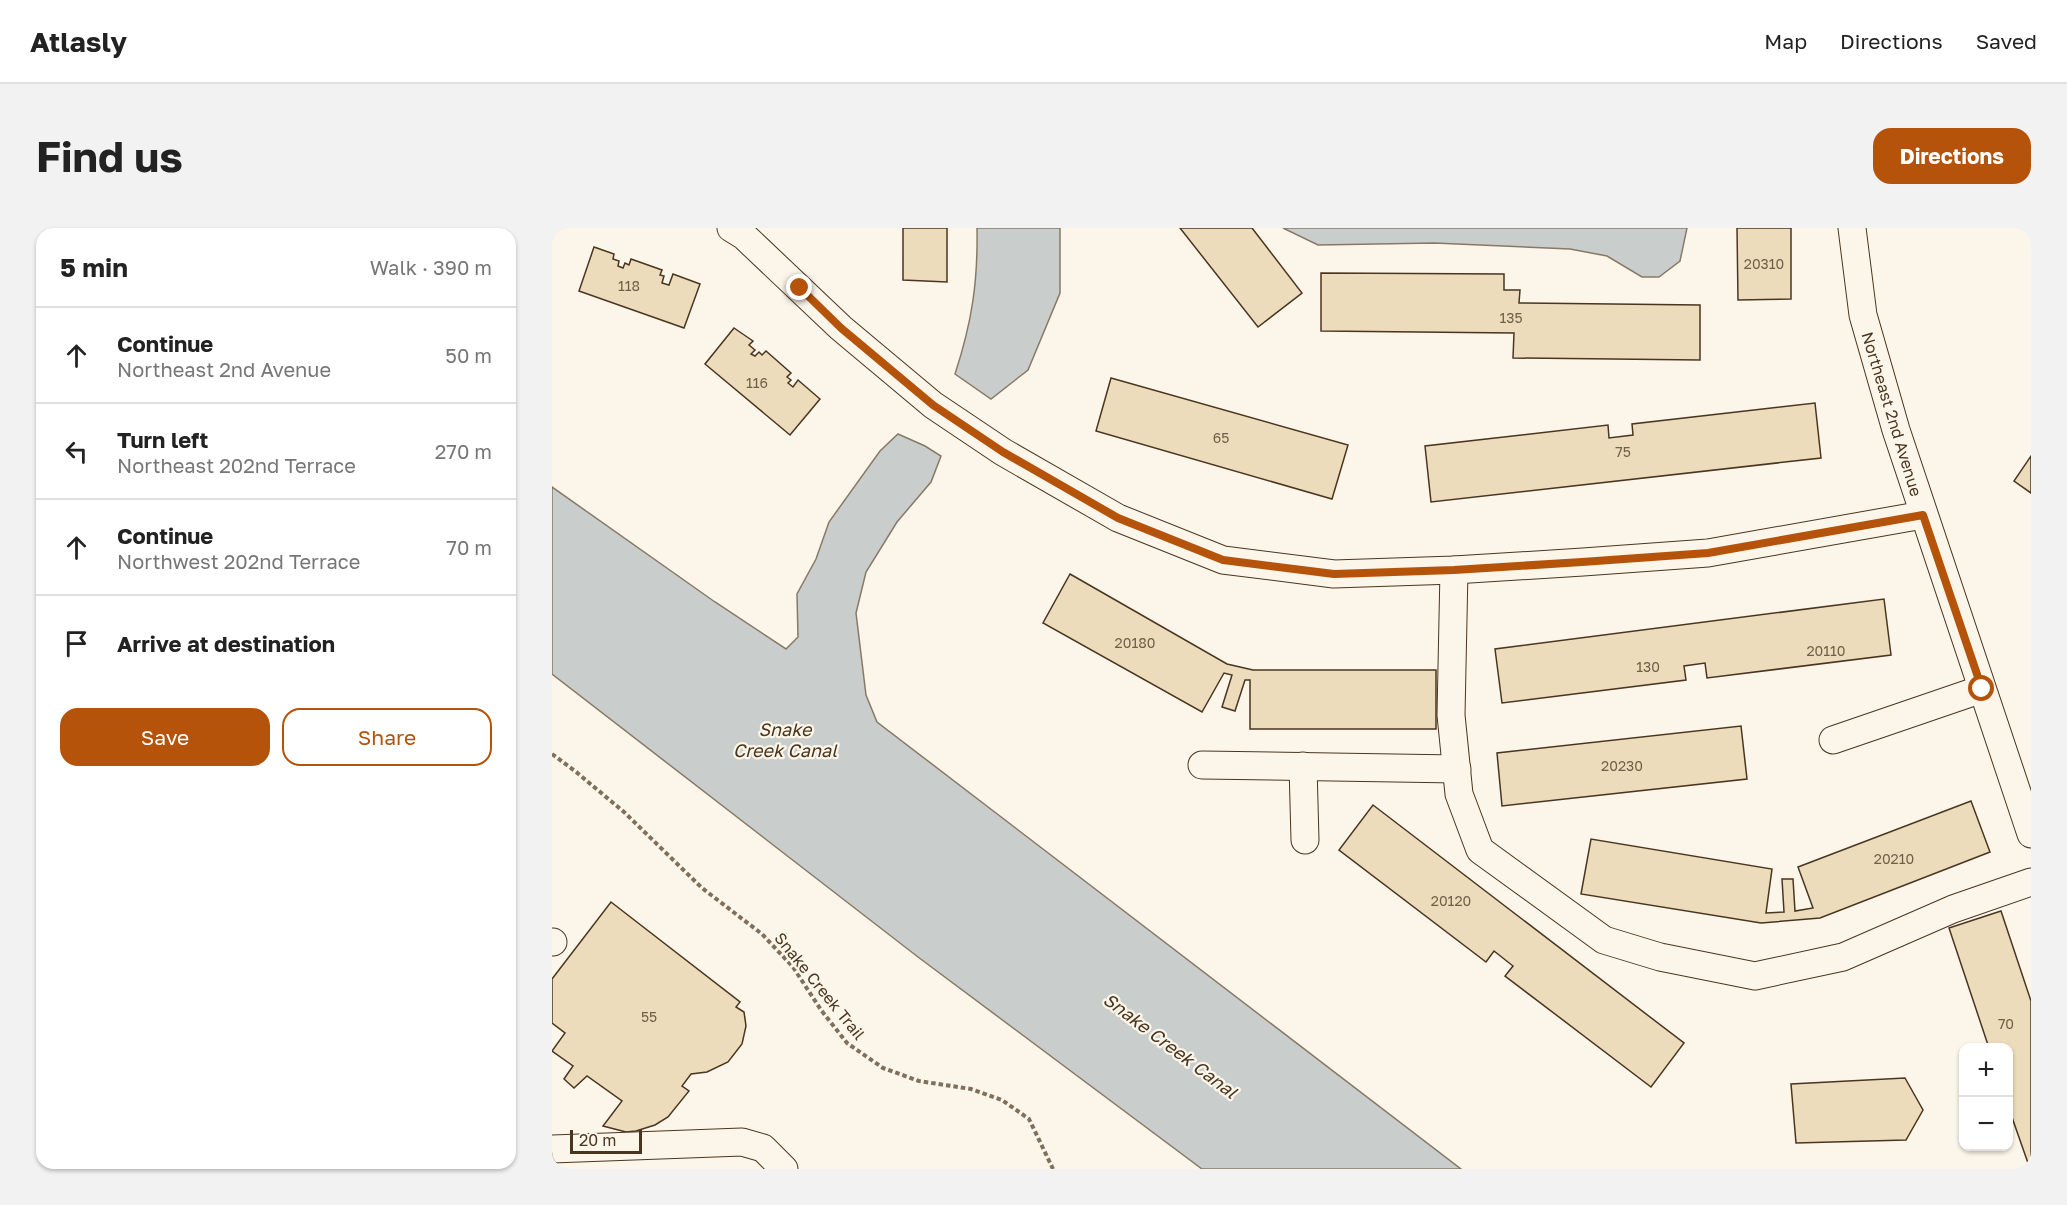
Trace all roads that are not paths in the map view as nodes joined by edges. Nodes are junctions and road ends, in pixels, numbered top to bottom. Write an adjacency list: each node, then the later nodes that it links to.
1 (731, 228): 4 (street)
2 (1852, 228): 3 (street, Northeast 2nd Avenue)
3 (1923, 515): 4 (street); 5 (street, Northeast 2nd Avenue)
4 (1454, 570): 9 (street)
5 (1982, 689): 6 (street); 10 (street, Northeast 2nd Avenue)
6 (1833, 740)
7 (1202, 765): 8 (street)
8 (1304, 766): 9 (street); 11 (street)
9 (1457, 769): 12 (street)
10 (2031, 834)
11 (1305, 840)
12 (2031, 882)
13 (552, 1149): 14 (street)
14 (784, 1169)

